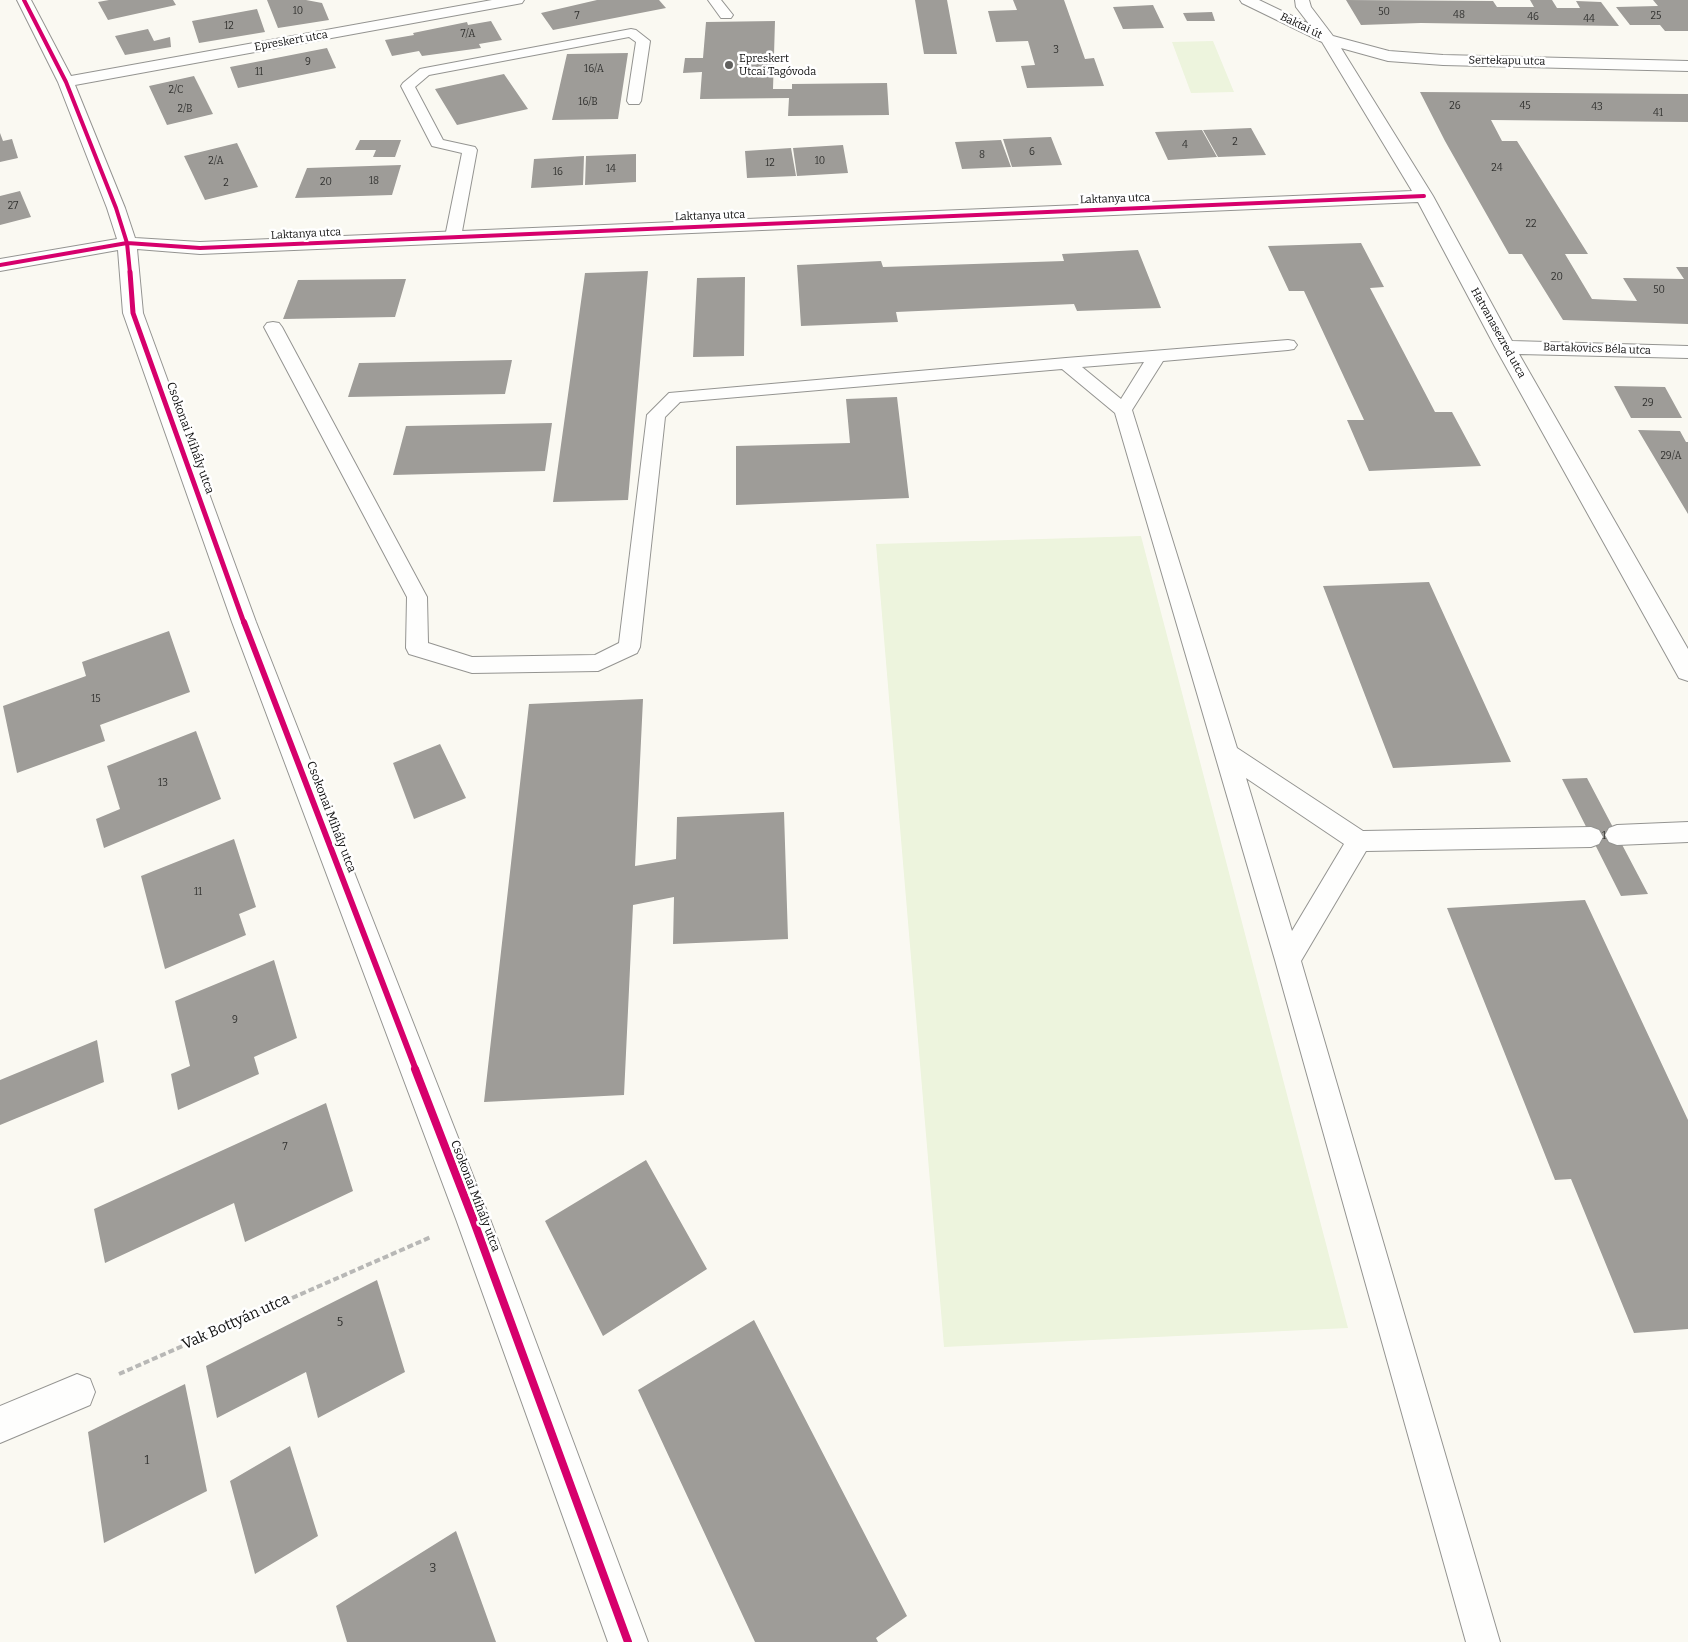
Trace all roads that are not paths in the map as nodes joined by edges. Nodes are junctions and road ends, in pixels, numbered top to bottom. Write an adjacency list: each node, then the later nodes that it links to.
1 (24, 0): 9 (street, Csokonai Mihály utca)
2 (517, 0): 9 (street, Epreskert utca)
3 (714, 0): 6 (lane)
4 (1247, 0): 7 (street, Baktai út)
5 (1302, 0): 7 (street, Hatvanasezred utca)
6 (726, 15)
7 (1328, 39): 8 (street, Sertekapu utca); 11 (street, Hatvanasezred utca)
8 (1688, 66)
9 (66, 82): 13 (street, Csokonai Mihály utca)
10 (634, 101): 12 (lane)
11 (1424, 196): 12 (street, Laktanya utca); 17 (street, Hatvanasezred utca)
12 (453, 237): 13 (street, Laktanya utca)
13 (127, 243): 14 (street, Laktanya utca); 31 (street, Csokonai Mihály utca)
14 (0, 266)
15 (272, 327): 20 (lane)
16 (1288, 345): 19 (lane)
17 (1505, 347): 18 (street, Bartakovics Béla utca); 22 (street, Hatvanasezred utca)
18 (1688, 352)
19 (1157, 356): 20 (lane); 21 (lane)
20 (1066, 363): 21 (lane)
21 (1123, 410): 23 (lane)
22 (1688, 671)
23 (1228, 753): 27 (lane); 28 (lane)
24 (1688, 832): 25 (lane)
25 (1617, 835)
26 (1591, 837): 27 (lane)
27 (1359, 841): 28 (lane)
28 (1288, 960): 32 (lane)
29 (77, 1392): 30 (street)
30 (0, 1425)
31 (628, 1642)
32 (1483, 1642)

